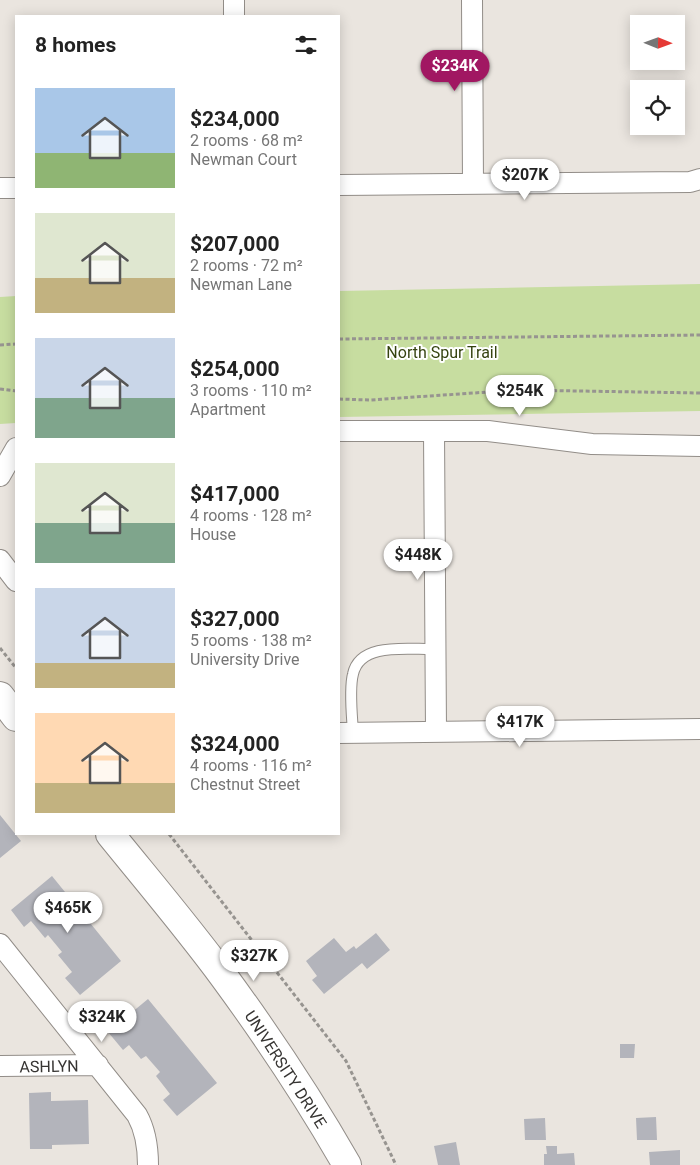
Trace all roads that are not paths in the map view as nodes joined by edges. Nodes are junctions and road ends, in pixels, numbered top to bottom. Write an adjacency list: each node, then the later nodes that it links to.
1 (234, 0): 3 (street)
2 (472, 0): 5 (street)
3 (234, 15)
4 (700, 179): 5 (street)
5 (473, 184): 6 (street)
6 (340, 185)
7 (0, 188): 8 (street)
8 (15, 188)
9 (340, 431): 10 (street)
10 (434, 431): 11 (street); 16 (street)
11 (700, 446)
12 (15, 450): 13 (street)
13 (0, 476)
14 (0, 560): 15 (street)
15 (15, 580)
16 (436, 650): 20 (street); 21 (lane)
17 (0, 696): 18 (main road)
18 (15, 716)
19 (700, 729): 20 (street)
20 (436, 731): 21 (street)
21 (346, 732)
22 (111, 835): 27 (main road, UNIVERSITY DRIVE)
23 (0, 944): 24 (street)
24 (98, 1065): 25 (street, ASHLYN); 26 (street)
25 (0, 1066)
26 (148, 1165)
27 (346, 1165)

